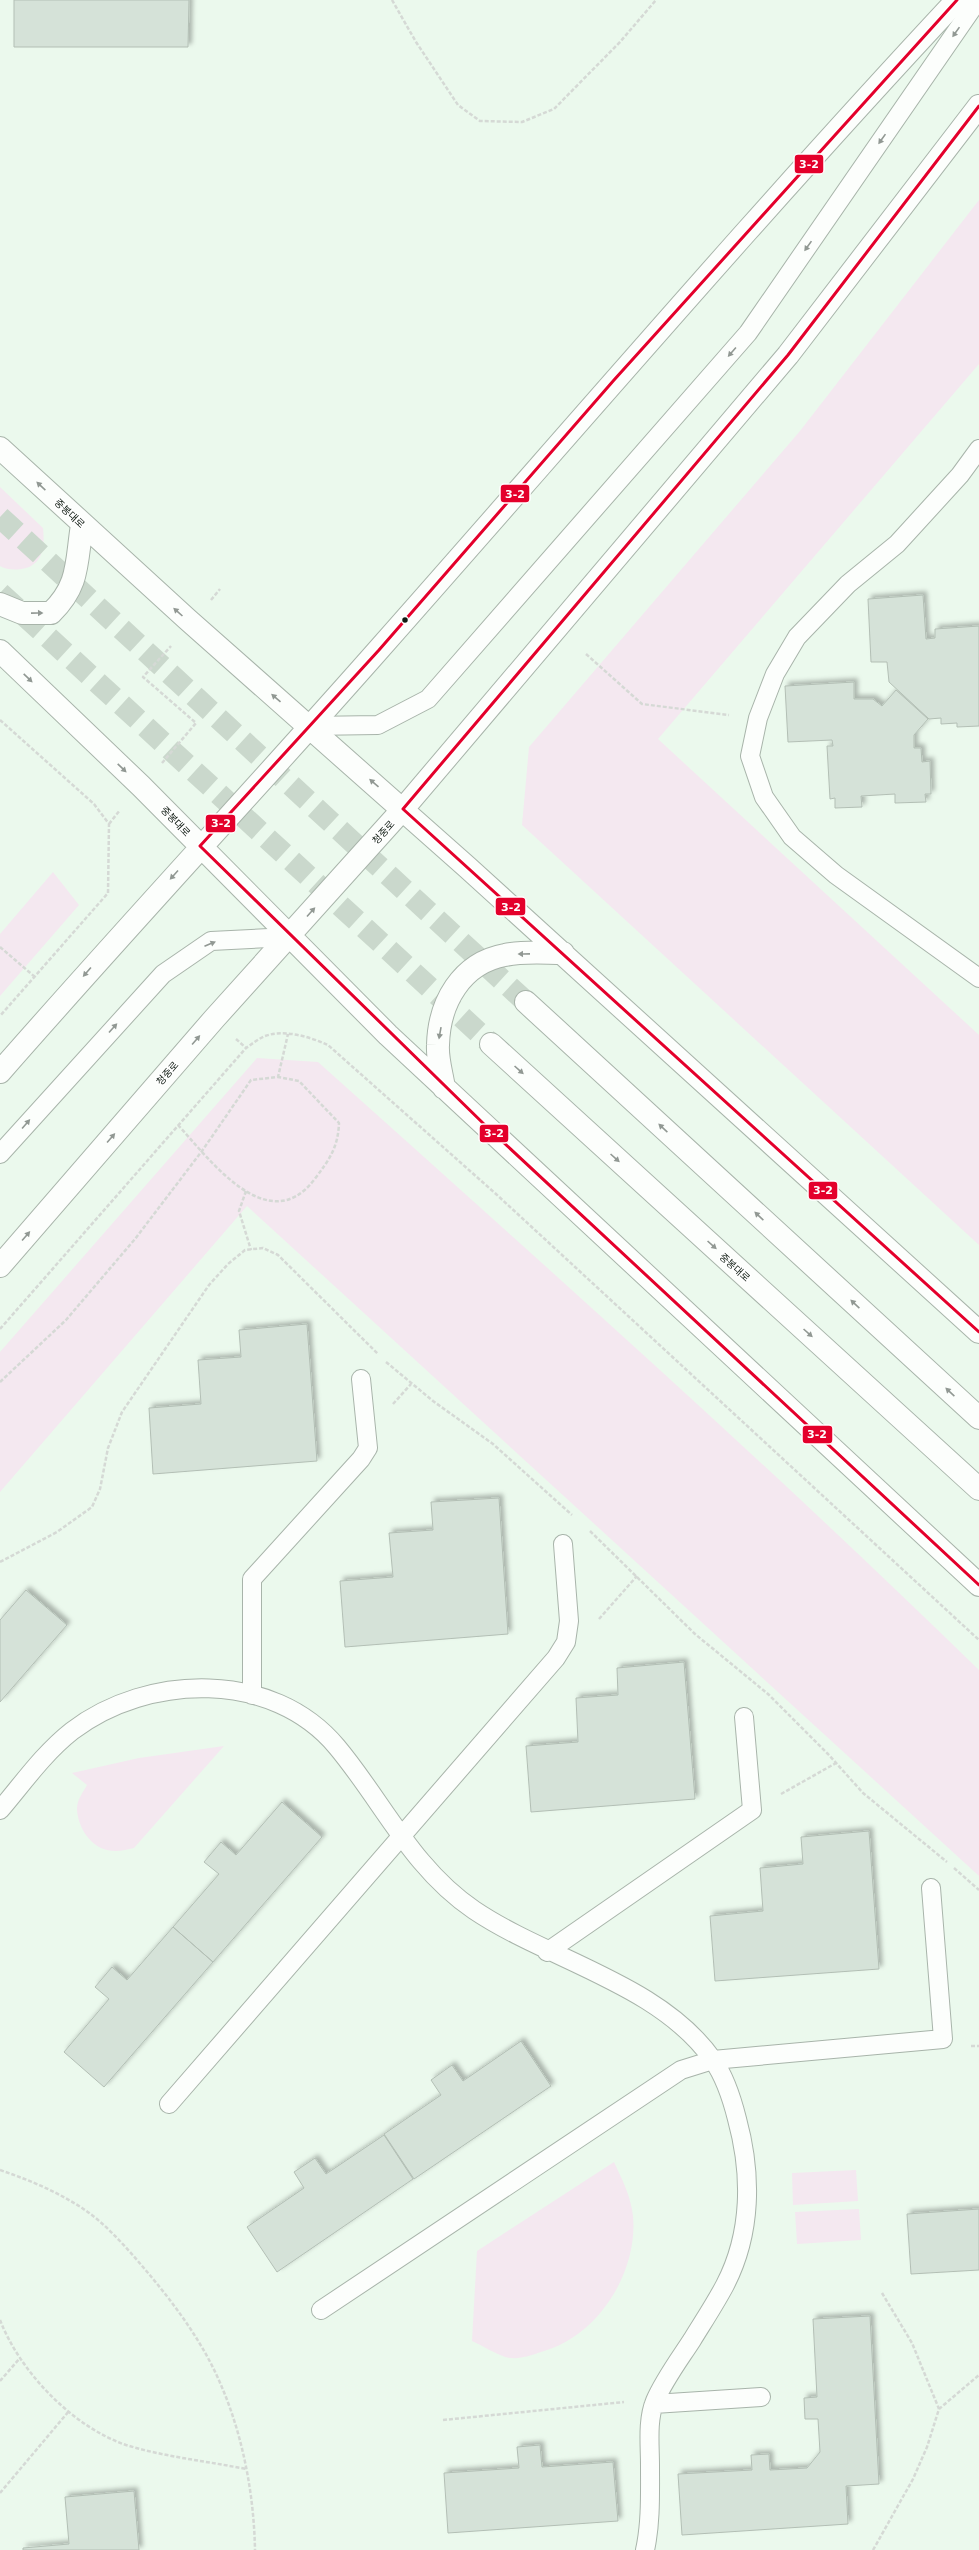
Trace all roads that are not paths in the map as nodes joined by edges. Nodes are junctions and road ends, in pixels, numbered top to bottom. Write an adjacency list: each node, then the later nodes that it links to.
1 (957, 0): 9 (main road)
2 (978, 0): 9 (lane, one-way to 9)
3 (979, 106): 10 (main road, 청중로)
4 (0, 448): 6 (main road, 중봉대로, one-way to 4)
5 (979, 449): 14 (lane)
6 (82, 525): 7 (main road, one-way to 6); 9 (main road, 중봉대로, one-way to 6)
7 (0, 604)
8 (0, 652): 11 (main road, 중봉대로, one-way to 11)
9 (309, 726): 10 (main road, 중봉대로, one-way to 9); 11 (main road)
10 (403, 809): 12 (main road, 청중로, one-way to 10); 13 (main road, 중봉대로)
11 (200, 846): 12 (main road, 중봉대로); 17 (main road, one-way to 17)
12 (289, 937): 18 (main road, 중봉대로); 19 (lane, one-way to 12); 20 (main road, 청중로, one-way to 12)
13 (563, 953): 18 (main road, one-way to 18); 21 (main road, 중봉대로)
14 (979, 978)
15 (526, 1002): 23 (main road, one-way to 15)
16 (490, 1044): 24 (main road, 중봉대로, one-way to 24)
17 (0, 1072)
18 (444, 1088): 26 (main road, 중봉대로)
19 (0, 1154)
20 (0, 1266)
21 (979, 1332)
22 (361, 1380): 27 (lane)
23 (979, 1418)
24 (979, 1489)
25 (563, 1544): 30 (lane)
26 (979, 1585)
27 (252, 1696): 29 (lane); 30 (lane)
28 (744, 1717): 32 (lane)
29 (0, 1810)
30 (400, 1837): 32 (lane); 34 (lane)
31 (931, 1888): 33 (lane)
32 (547, 1952): 33 (lane)
33 (713, 2060): 35 (lane); 37 (lane)
34 (169, 2104)
35 (321, 2310)
36 (761, 2397): 37 (lane)
37 (654, 2404): 38 (lane)
38 (645, 2550)

